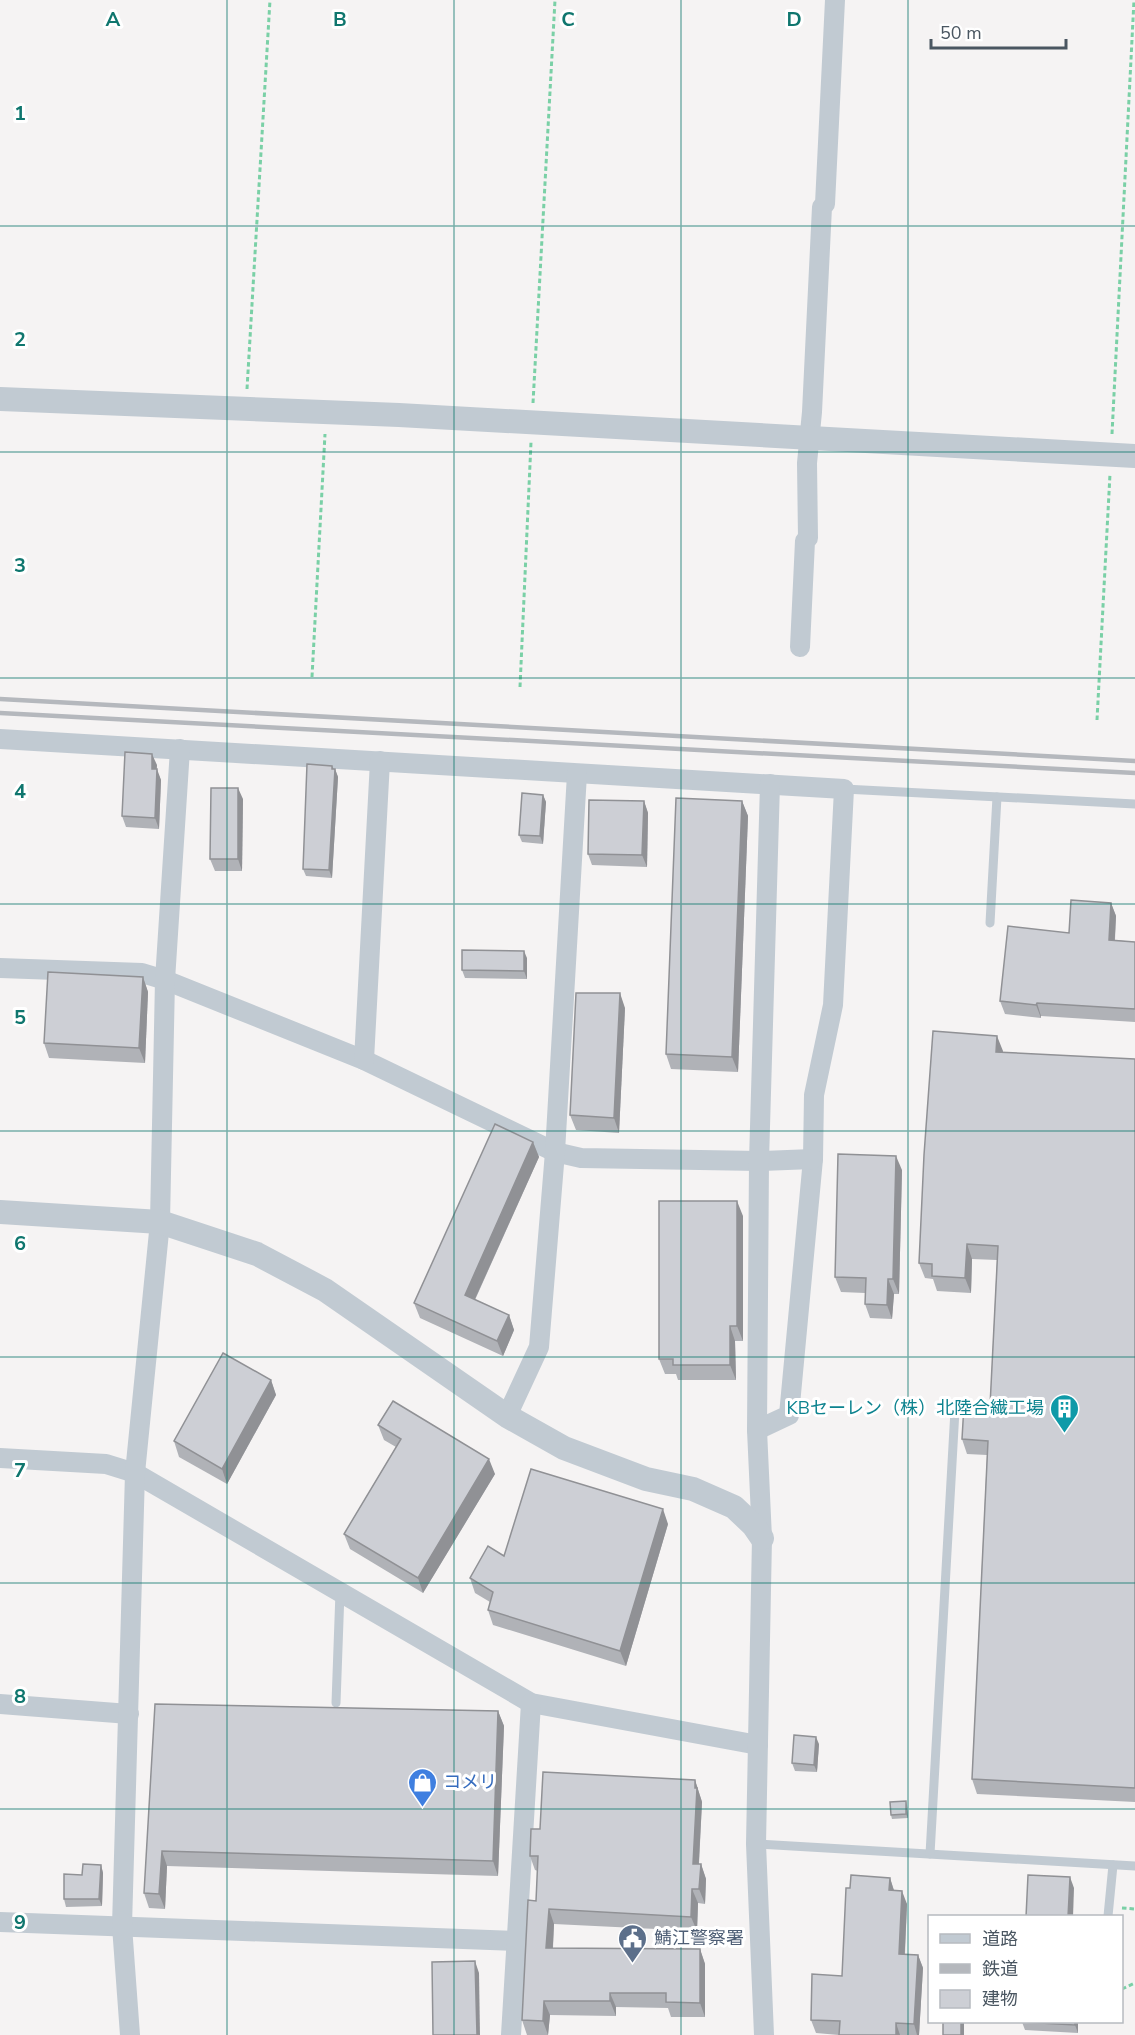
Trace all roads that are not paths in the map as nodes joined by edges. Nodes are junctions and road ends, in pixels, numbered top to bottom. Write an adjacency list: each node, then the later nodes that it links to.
1 (835, 0): 3 (street)
2 (0, 399): 3 (street)
3 (810, 438): 4 (street); 5 (street)
4 (1135, 456)
5 (800, 647)
6 (0, 739): 7 (street)
7 (180, 749): 8 (street); 16 (street)
8 (380, 761): 9 (street); 17 (street)
9 (577, 774): 10 (street); 18 (street)
10 (770, 784): 11 (street); 20 (street)
11 (844, 789): 12 (lane); 19 (street)
12 (997, 797): 13 (lane); 14 (lane)
13 (1135, 804)
14 (990, 922)
15 (0, 968): 16 (street)
16 (165, 980): 17 (street); 22 (street)
17 (364, 1060): 18 (street)
18 (555, 1152): 20 (street); 24 (street)
19 (813, 1159): 20 (street); 25 (street)
20 (759, 1161): 25 (street)
21 (0, 1212): 22 (street)
22 (160, 1222): 24 (street); 27 (street)
23 (955, 1410): 36 (lane)
24 (507, 1416): 28 (street)
25 (757, 1430): 28 (street)
26 (0, 1458): 27 (street)
27 (135, 1473): 29 (street); 33 (street)
28 (762, 1538): 34 (street)
29 (340, 1593): 30 (lane); 31 (street)
30 (336, 1703)
31 (531, 1703): 34 (street); 42 (street)
32 (0, 1704): 33 (street)
33 (129, 1714): 41 (street)
34 (758, 1745): 35 (street)
35 (756, 1844): 36 (lane); 45 (street)
36 (930, 1854): 37 (lane)
37 (1113, 1865): 38 (lane); 39 (lane)
38 (1135, 1866)
39 (1108, 1915)
40 (0, 1922): 41 (street)
41 (122, 1926): 42 (street); 43 (street)
42 (517, 1941): 44 (street)
43 (130, 2035)
44 (511, 2035)
45 (764, 2035)

